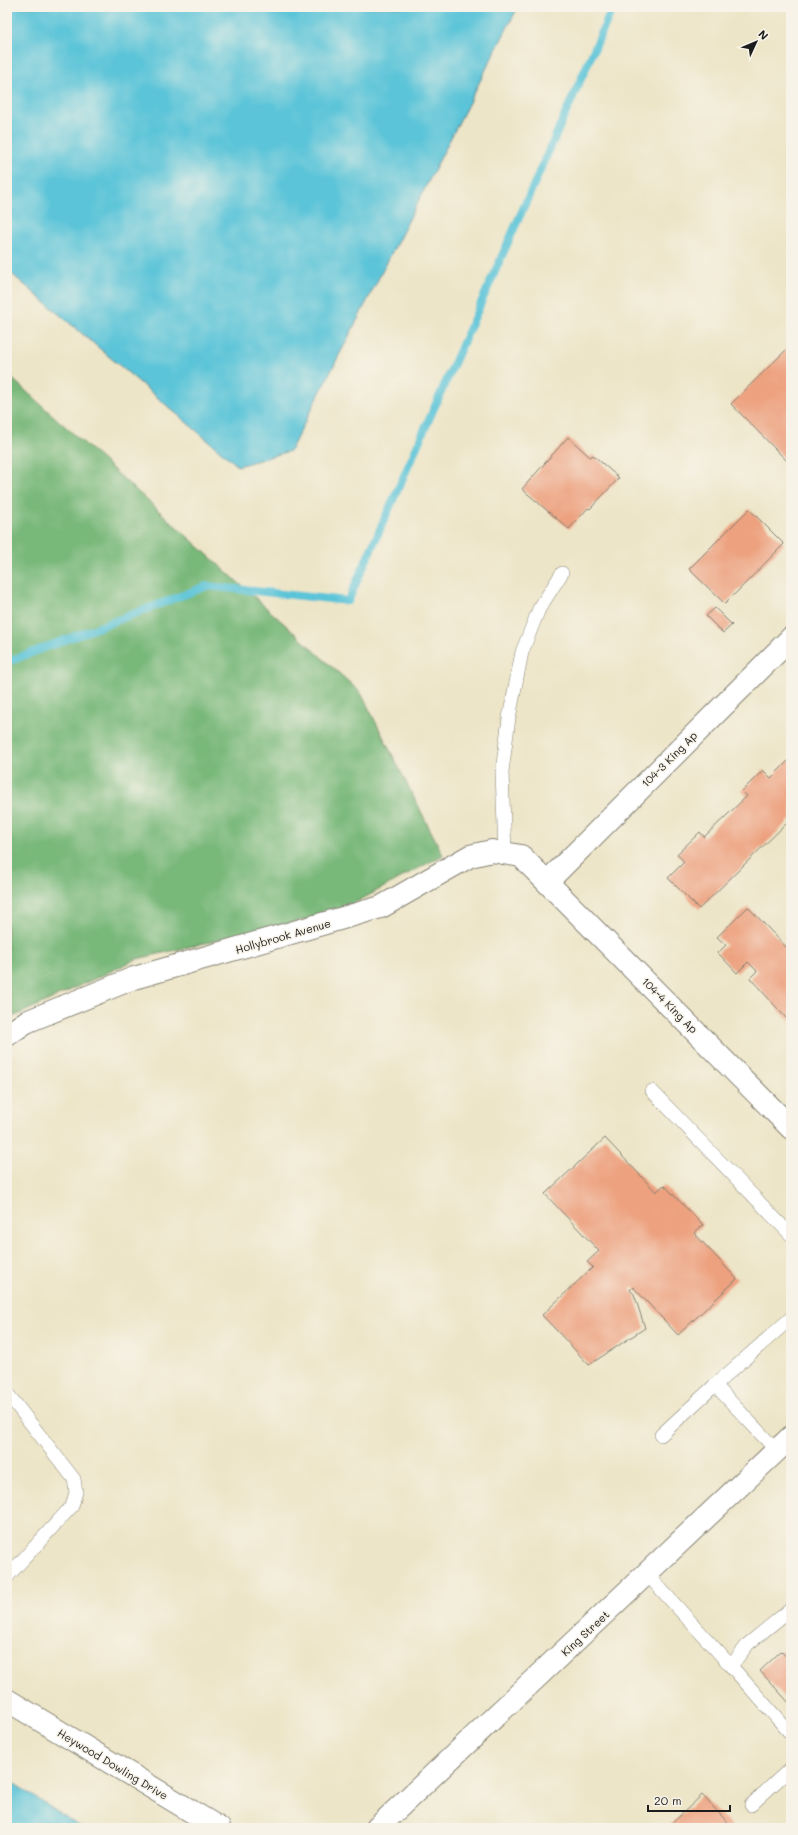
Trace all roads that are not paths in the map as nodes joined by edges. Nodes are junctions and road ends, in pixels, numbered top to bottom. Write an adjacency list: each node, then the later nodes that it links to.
1 (562, 573): 3 (lane)
2 (791, 638): 4 (street, 104-3 King Ap)
3 (505, 853): 4 (street, Hollybrook Avenue); 5 (street, Hollybrook Avenue)
4 (548, 881): 7 (street, 104-4 King Ap)
5 (7, 1035)
6 (652, 1091): 8 (lane)
7 (791, 1128)
8 (791, 1236)
9 (791, 1318): 10 (lane)
10 (715, 1385): 12 (lane); 13 (lane)
11 (7, 1393): 15 (lane)
12 (661, 1435)
13 (784, 1444): 14 (street, King Street)
14 (647, 1574): 17 (lane); 23 (street, King Street)
15 (7, 1577)
16 (791, 1609): 17 (lane)
17 (731, 1666): 19 (lane)
18 (7, 1700): 22 (street, Heywood Dowling Drive)
19 (791, 1734)
20 (791, 1768): 21 (lane)
21 (751, 1805)
22 (220, 1828)
23 (377, 1828)

